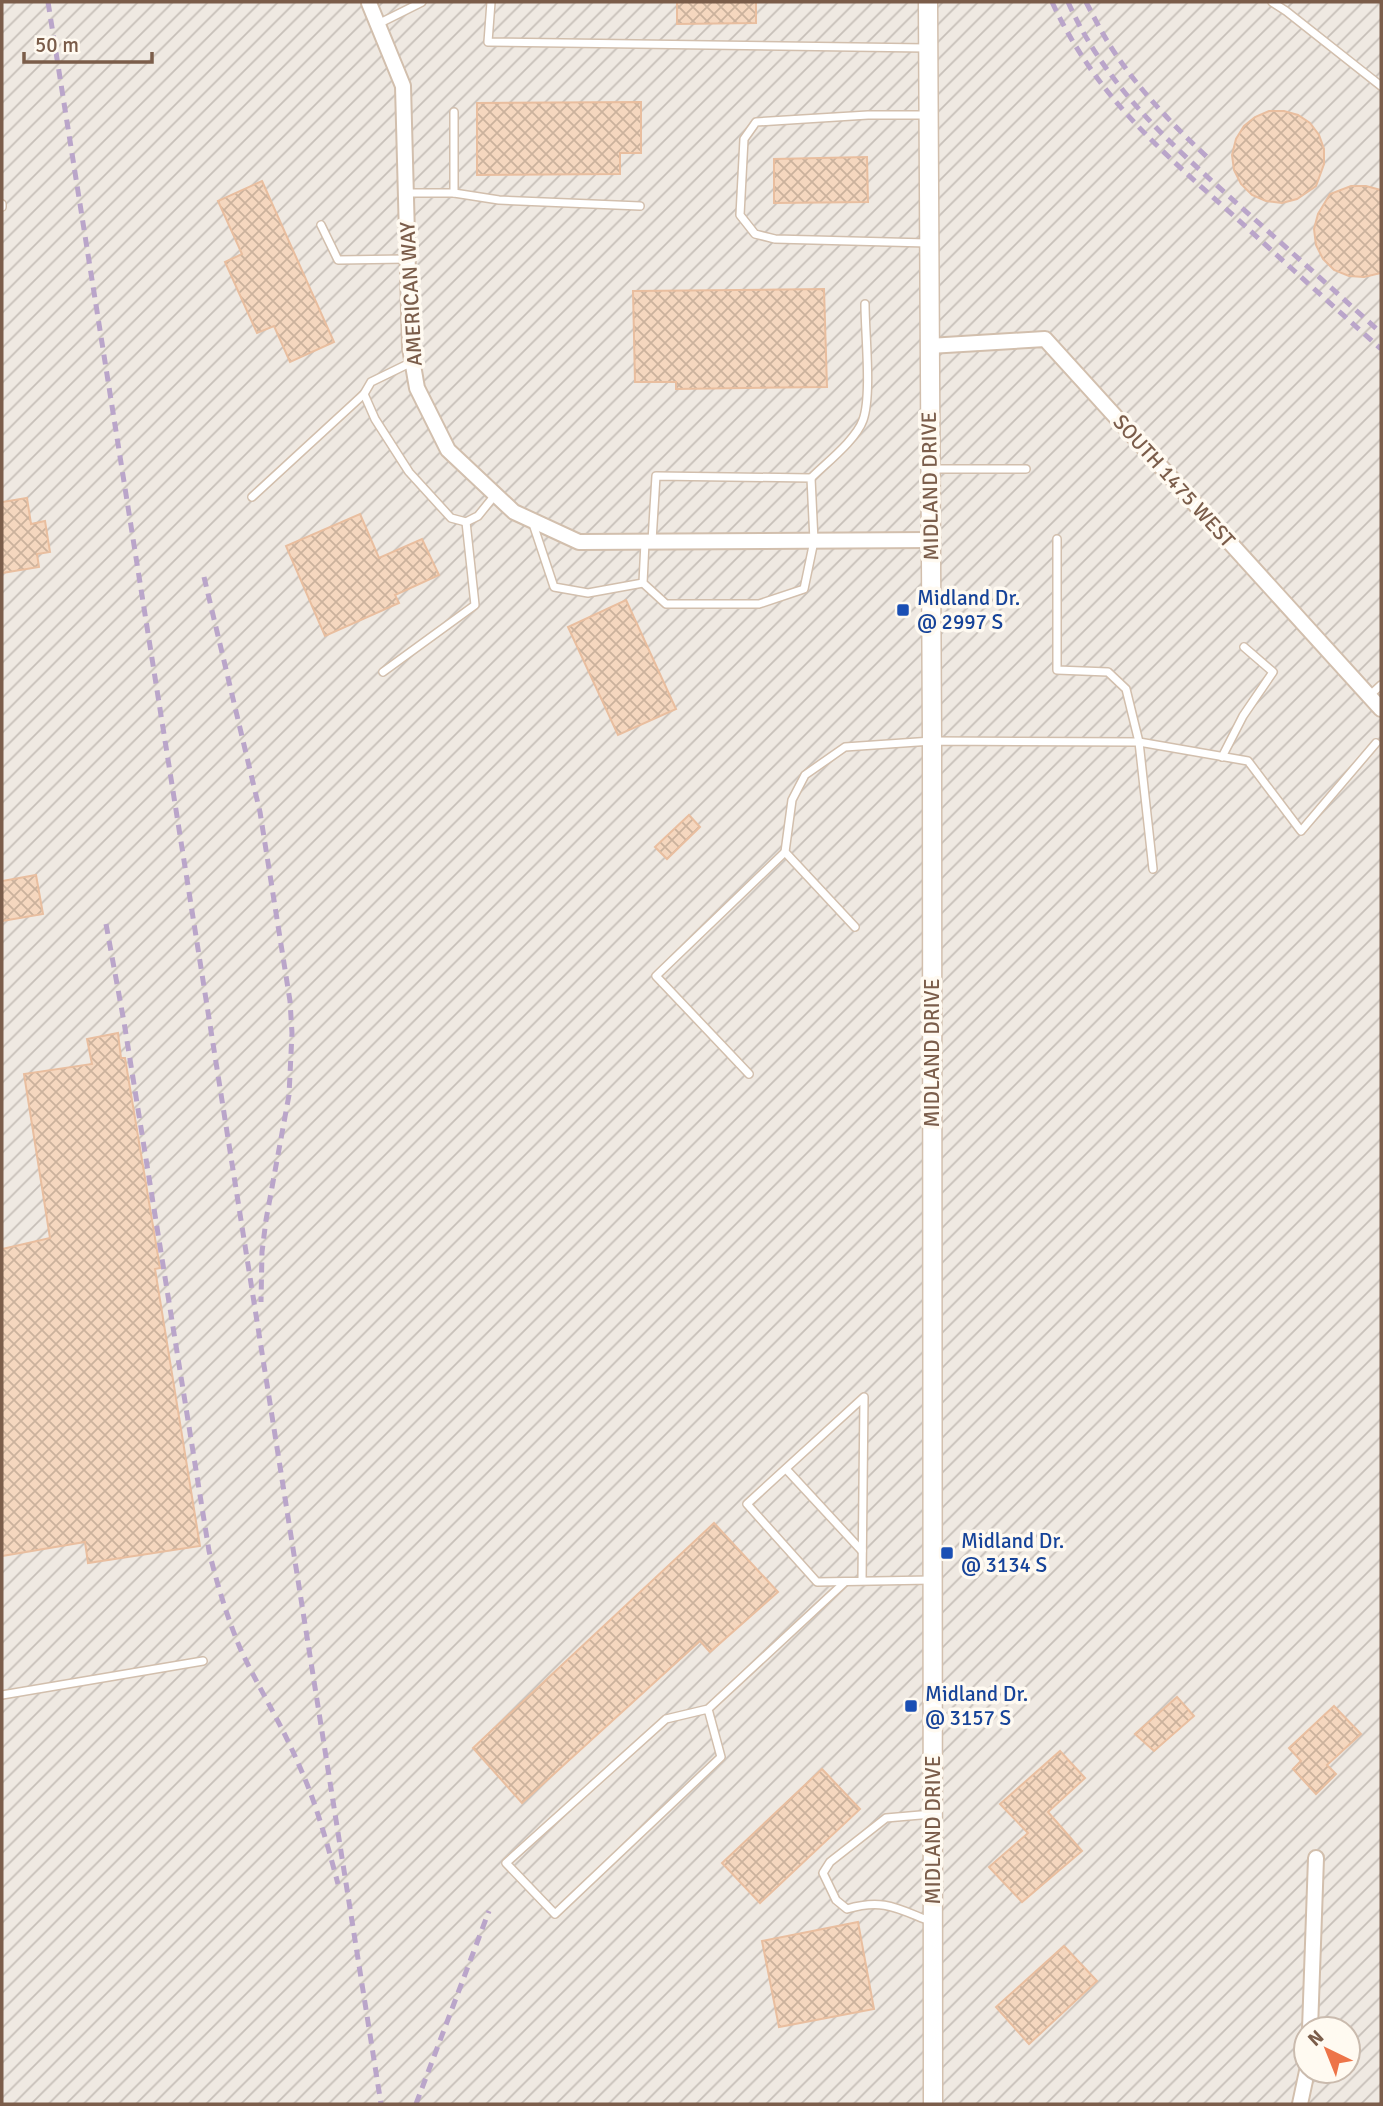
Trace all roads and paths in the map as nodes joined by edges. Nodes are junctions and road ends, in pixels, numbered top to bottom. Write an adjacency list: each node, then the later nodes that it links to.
1 (369, 2): 6 (street, AMERICAN WAY)
2 (422, 2): 6 (lane)
3 (491, 2): 7 (lane)
4 (928, 2): 7 (street, MIDLAND DRIVE)
5 (1272, 2): 8 (lane)
6 (378, 24): 11 (street, AMERICAN WAY)
7 (926, 48): 10 (street, MIDLAND DRIVE)
8 (1381, 86)
9 (454, 112): 12 (lane)
10 (927, 115): 15 (street, MIDLAND DRIVE); 15 (lane)
11 (406, 192): 12 (lane); 16 (street, AMERICAN WAY)
12 (454, 194): 13 (lane)
13 (639, 206)
14 (321, 225): 16 (lane)
15 (928, 243): 18 (street, MIDLAND DRIVE)
16 (408, 259): 19 (street, AMERICAN WAY)
17 (865, 304): 23 (lane)
18 (929, 346): 21 (street, MIDLAND DRIVE); 36 (street, SOUTH 1475 WEST)
19 (412, 362): 20 (lane); 24 (street, AMERICAN WAY)
20 (364, 394): 25 (lane); 27 (lane)
21 (930, 469): 22 (lane); 29 (street, MIDLAND DRIVE)
22 (1026, 469)
23 (811, 478): 30 (lane); 31 (lane)
24 (495, 495): 26 (street, AMERICAN WAY); 27 (lane)
25 (252, 497)
26 (532, 521): 30 (street, AMERICAN WAY); 32 (lane)
27 (466, 522): 34 (lane)
28 (1057, 539): 39 (lane)
29 (931, 540): 31 (street, AMERICAN WAY); 38 (street, MIDLAND DRIVE)
30 (648, 541): 31 (street, AMERICAN WAY); 32 (lane)
31 (814, 541): 32 (lane)
32 (643, 583)
33 (1244, 647): 41 (lane)
34 (383, 672)
35 (1381, 685): 36 (lane)
36 (1369, 696): 37 (street, SOUTH 1475 WEST)
37 (1381, 709)
38 (932, 741): 39 (lane); 42 (lane); 48 (street, MIDLAND DRIVE)
39 (1139, 742): 41 (lane); 43 (lane)
40 (1376, 743): 41 (lane)
41 (1222, 757)
42 (785, 852): 44 (lane); 45 (lane)
43 (1153, 869)
44 (855, 927)
45 (749, 1074)
46 (786, 1469): 47 (lane); 47 (lane); 50 (lane)
47 (862, 1551): 49 (lane)
48 (932, 1580): 49 (lane); 54 (street, MIDLAND DRIVE)
49 (862, 1581): 50 (lane)
50 (845, 1582): 53 (lane)
51 (203, 1661): 52 (lane)
52 (2, 1695)
53 (708, 1709): 53 (lane)
54 (932, 1814): 56 (street, MIDLAND DRIVE); 56 (lane)
55 (1316, 1858): 57 (street)
56 (933, 1923): 59 (street, MIDLAND DRIVE)
57 (1310, 2015)
58 (1304, 2085): 60 (street)
59 (933, 2104)
60 (1300, 2104)

